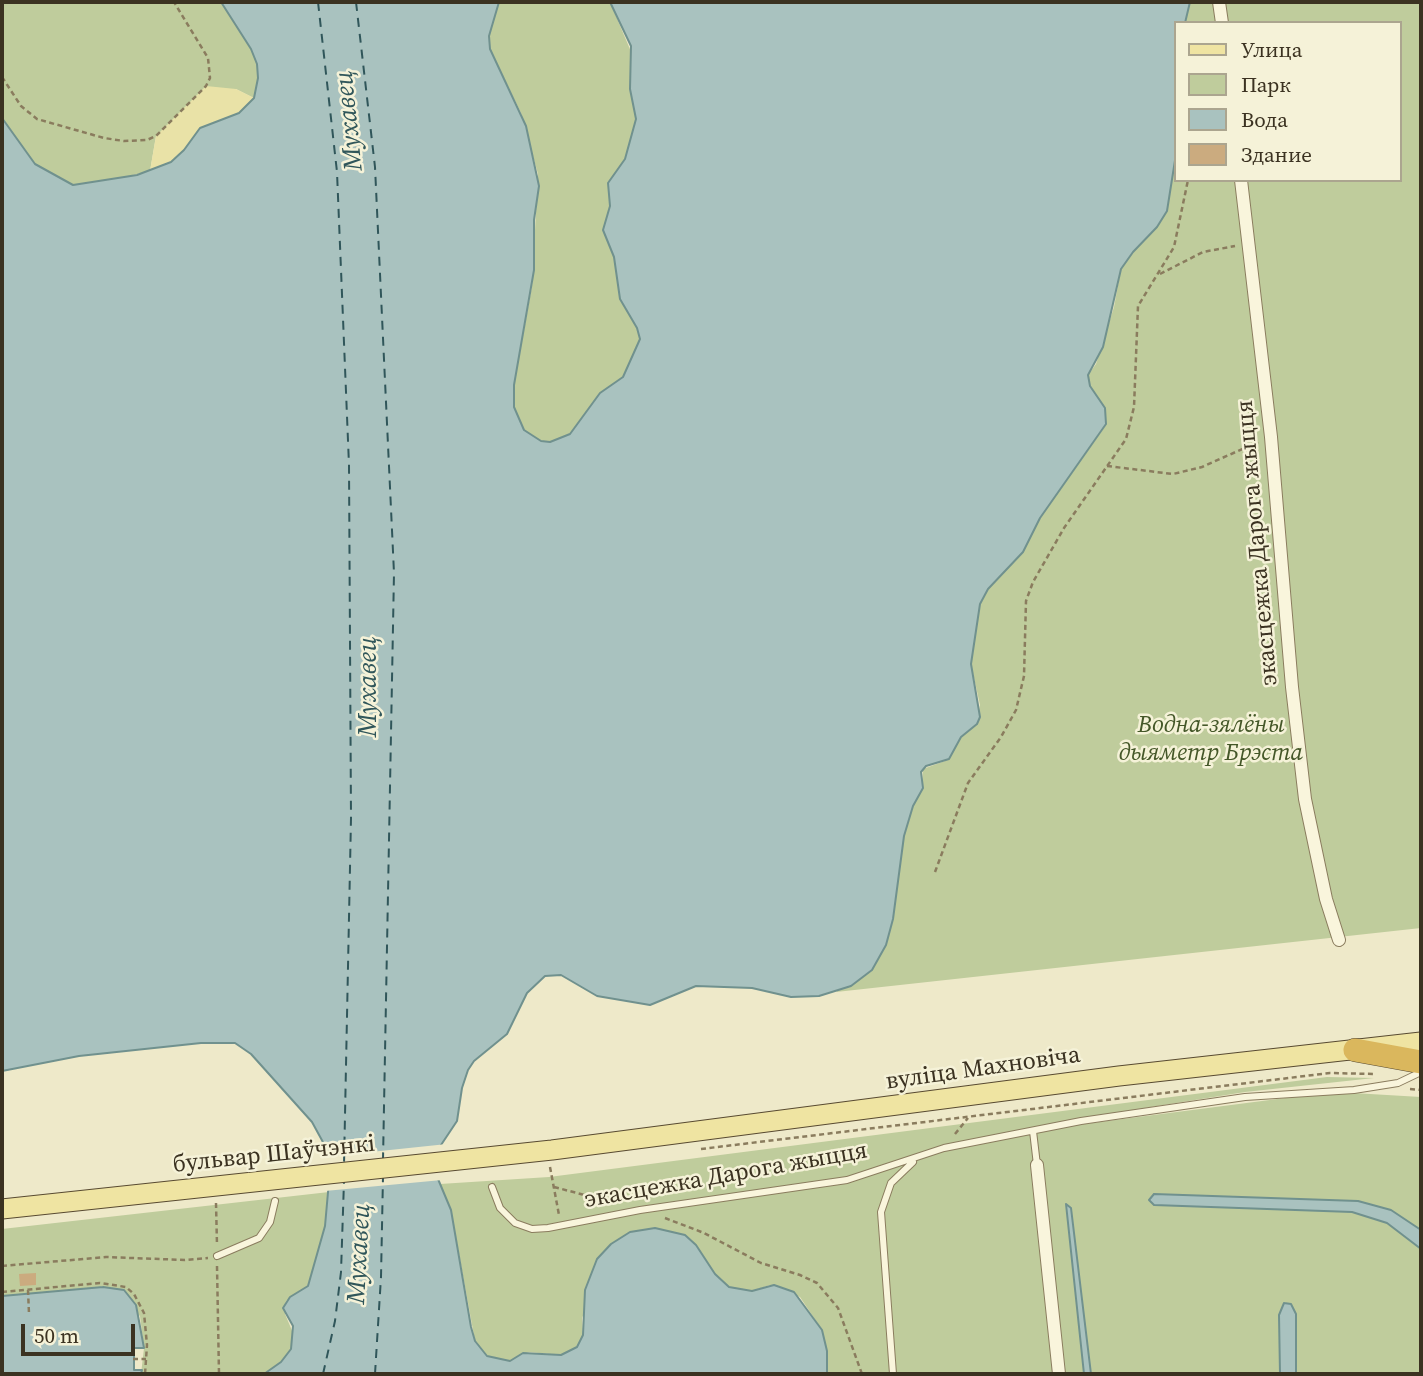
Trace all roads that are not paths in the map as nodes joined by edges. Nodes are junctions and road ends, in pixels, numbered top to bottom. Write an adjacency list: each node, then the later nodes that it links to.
1 (1219, 2): 2 (street)
2 (1222, 21)
3 (1241, 182): 4 (street, экасцежка Дарога жыцця)
4 (1339, 940)
5 (1421, 1042): 6 (main road, вуліца Махновіча)
6 (1355, 1051): 7 (highway); 11 (main road, вуліца Махновіча)
7 (1421, 1062)
8 (1421, 1072): 9 (lane, экасцежка Дарога жыцця)
9 (1033, 1130): 10 (lane, экасцежка Дарога жыцця); 12 (lane)
10 (917, 1158): 13 (lane, экасцежка Дарога жыцця); 17 (lane)
11 (551, 1159): 15 (main road, бульвар Шаўчэнкі)
12 (1037, 1165): 18 (street)
13 (492, 1187)
14 (275, 1201): 16 (lane)
15 (2, 1209)
16 (217, 1256)
17 (893, 1374)
18 (1059, 1374)

